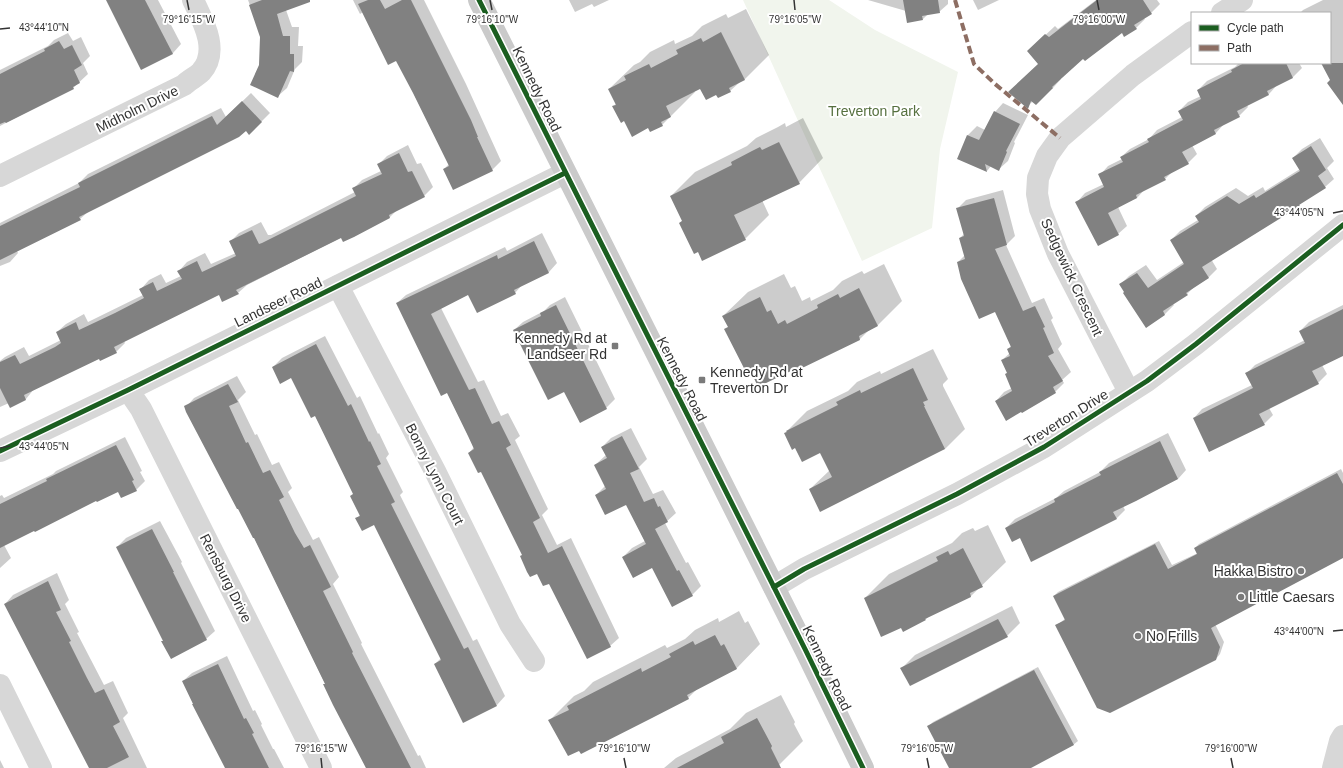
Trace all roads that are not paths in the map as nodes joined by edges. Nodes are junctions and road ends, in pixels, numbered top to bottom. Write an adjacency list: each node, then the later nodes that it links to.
1 (193, 0): 7 (street, Midholm Drive)
2 (479, 0): 6 (main road, Kennedy Road)
3 (1242, 0): 4 (street)
4 (1224, 12)
5 (1191, 33): 11 (street, Sedgewick Crescent)
6 (565, 173): 9 (street, Landseer Road); 13 (main road, Kennedy Road)
7 (0, 176)
8 (1343, 225): 11 (street, Treverton Drive)
9 (338, 286): 10 (street, Landseer Road); 14 (street, Bonny Lynn Court)
10 (128, 390): 12 (street, Landseer Road); 18 (street, Rensburg Drive)
11 (1129, 392): 13 (street, Treverton Drive)
12 (0, 451)
13 (774, 587): 19 (main road, Kennedy Road)
14 (534, 661)
15 (0, 685): 17 (street)
16 (1343, 736): 20 (street)
17 (41, 768)
18 (321, 768)
19 (863, 768)
20 (1333, 768)

